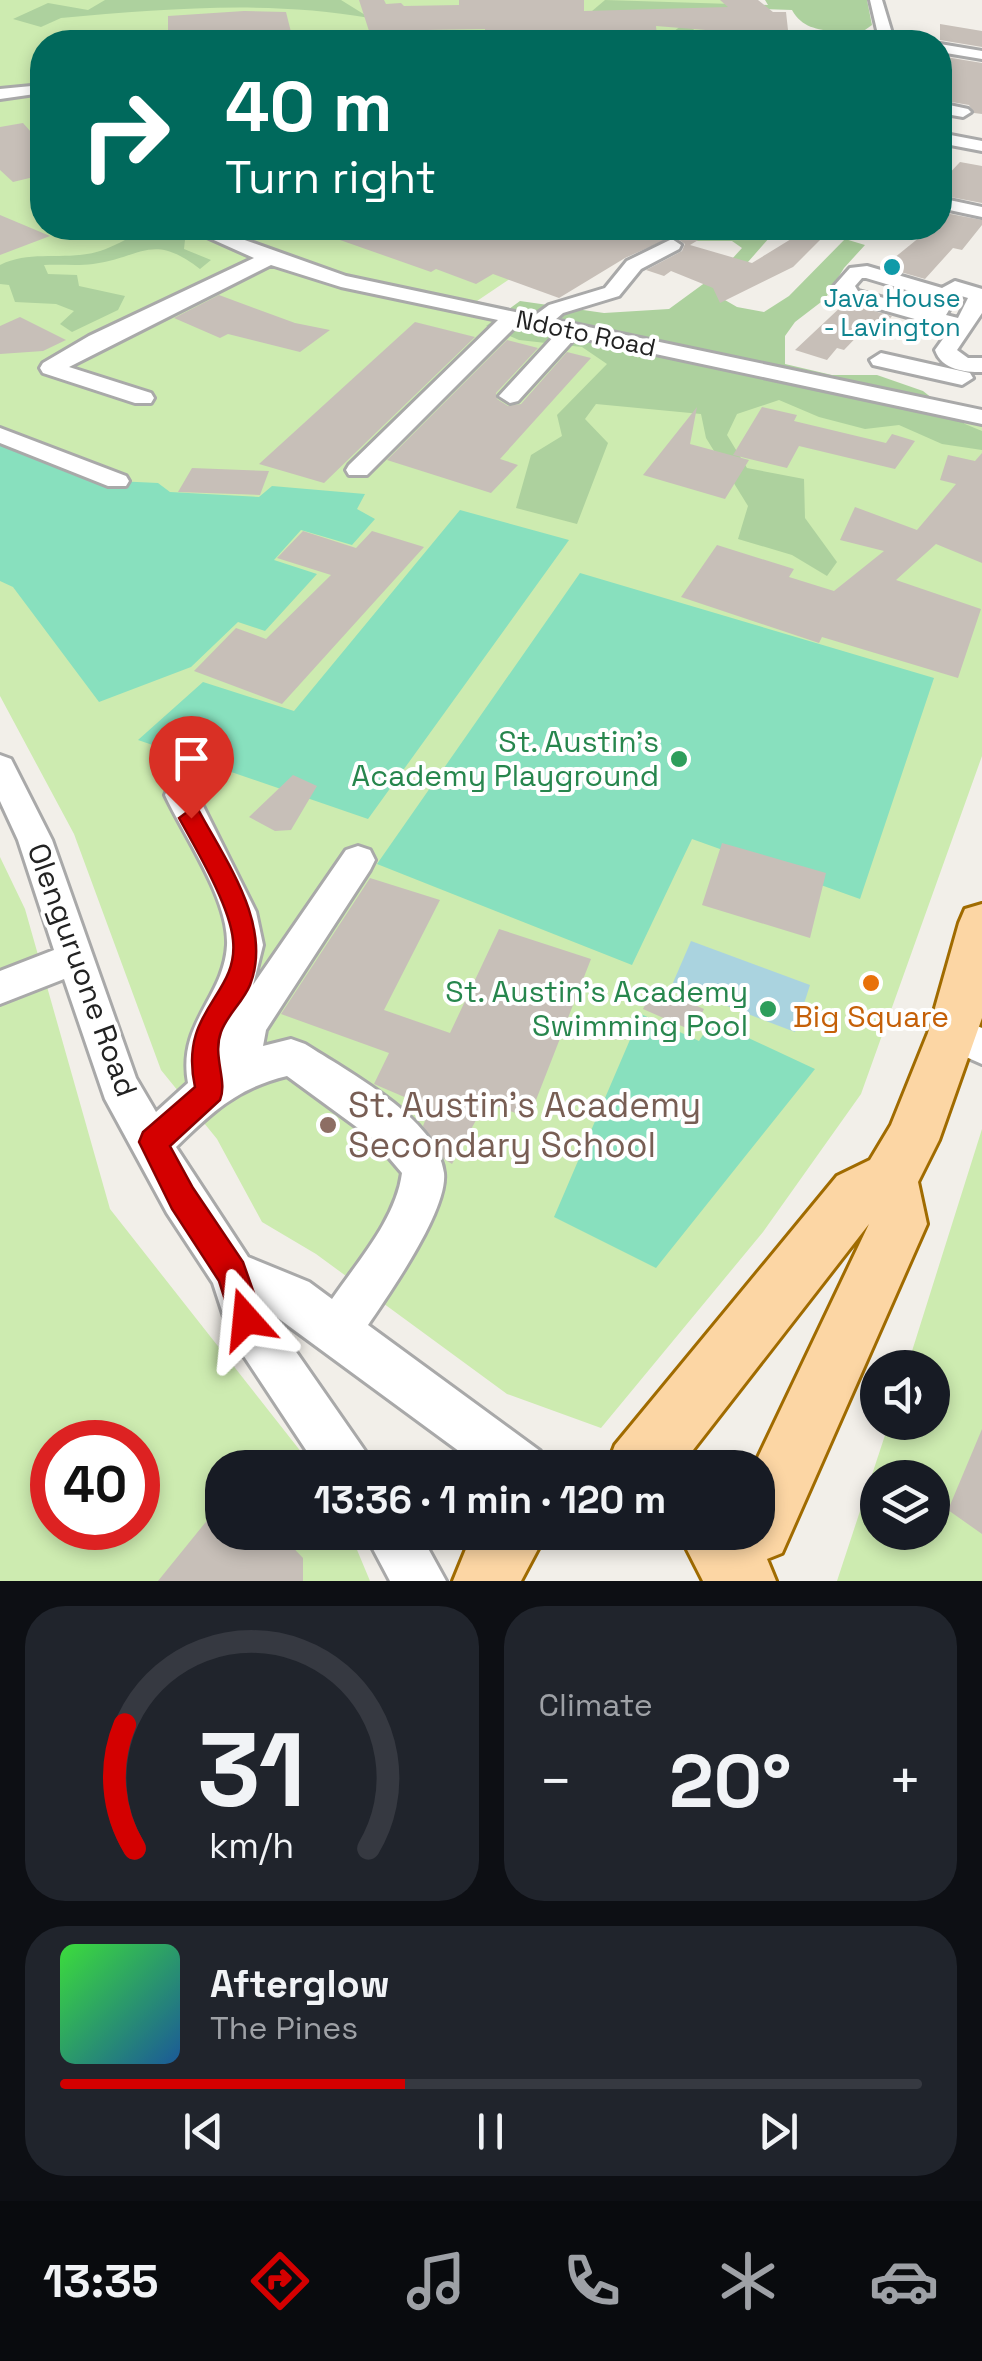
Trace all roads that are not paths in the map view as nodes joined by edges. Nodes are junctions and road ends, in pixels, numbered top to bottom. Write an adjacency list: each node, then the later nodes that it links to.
1 (876, 0): 2 (street)
2 (883, 30)
3 (952, 50): 4 (street)
4 (982, 55)
5 (30, 90): 6 (street)
6 (0, 94)
7 (952, 110): 8 (street)
8 (963, 112)
9 (952, 125): 10 (street)
10 (982, 131)
11 (952, 140): 12 (street)
12 (982, 146): 13 (street)
13 (976, 163)
14 (952, 206): 15 (street)
15 (982, 212)
16 (226, 240): 18 (street, Ndoto Road)
17 (672, 245): 23 (street)
18 (270, 258): 21 (street, Ndoto Road); 29 (street)
19 (945, 295): 20 (street); 22 (street); 22 (street)
20 (978, 297): 24 (street)
21 (512, 318): 23 (street, Ndoto Road); 33 (street)
22 (934, 318): 24 (street)
23 (538, 323): 25 (street, Ndoto Road)
24 (963, 326): 27 (street)
25 (571, 330): 28 (street); 30 (street, Ndoto Road)
26 (880, 360): 27 (street)
27 (969, 370): 30 (street)
28 (493, 374)
29 (143, 398)
30 (956, 411): 31 (street, Ndoto Road)
31 (982, 417)
32 (0, 435): 34 (street)
33 (358, 470)
34 (116, 481)
35 (0, 767): 39 (street, Olenguruone Road)
36 (181, 795): 42 (street)
37 (358, 860): 42 (street)
38 (982, 923): 41 (main road)
39 (74, 958): 40 (street); 43 (street, Olenguruone Road)
40 (0, 988)
41 (968, 1040): 44 (main road)
42 (225, 1080): 43 (street); 46 (street)
43 (153, 1142): 45 (street, Olenguruone Road)
44 (890, 1179): 49 (main road); 50 (main road)
45 (232, 1273): 46 (street); 47 (street, Olenguruone Road)
46 (338, 1328): 48 (street)
47 (336, 1450)
48 (495, 1450)
49 (653, 1450)
50 (775, 1479)
51 (400, 1550): 53 (street)
52 (500, 1550): 54 (main road)
53 (420, 1581)
54 (487, 1581)

